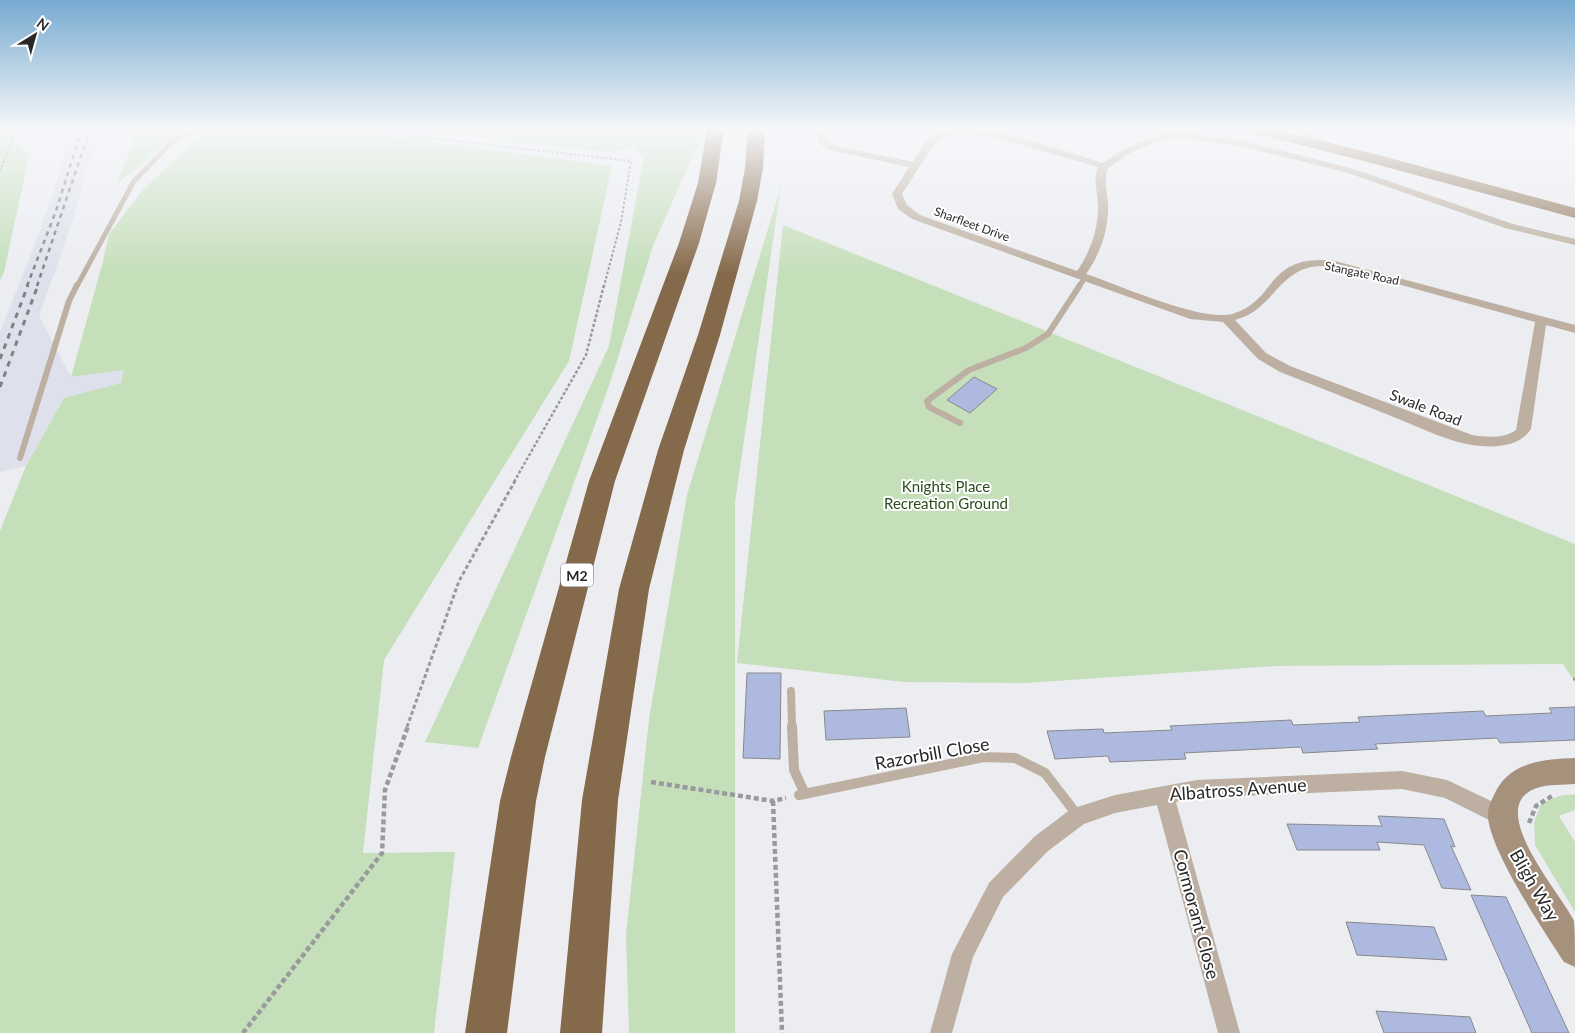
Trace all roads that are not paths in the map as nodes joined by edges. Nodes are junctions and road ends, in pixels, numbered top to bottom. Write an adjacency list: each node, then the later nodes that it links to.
1 (138, 177): 15 (lane)
2 (708, 177): 22 (highway, M2)
3 (752, 177): 23 (highway)
4 (907, 177): 10 (street, Sharfleet Drive)
5 (1100, 177): 10 (street)
6 (1368, 177): 9 (street)
7 (1452, 177): 8 (main road)
8 (1575, 213)
9 (1575, 242)
10 (1082, 277): 11 (street, Stangate Road); 14 (lane)
11 (1226, 318): 12 (street, Stangate Road); 12 (street, Swale Road)
12 (1541, 318): 13 (street, Stangate Road)
13 (1575, 329)
14 (960, 423)
15 (20, 458)
16 (791, 691): 19 (lane, Razorbill Close)
17 (1575, 771): 20 (street)
18 (1164, 794): 19 (street, Albatross Avenue); 20 (street, Albatross Avenue); 25 (street, Cormorant Close)
19 (1078, 816): 24 (street, Albatross Avenue)
20 (1501, 816): 21 (street, Bligh Way)
21 (1575, 951)
22 (486, 1033)
23 (581, 1033)
24 (941, 1033)
25 (1229, 1033)

